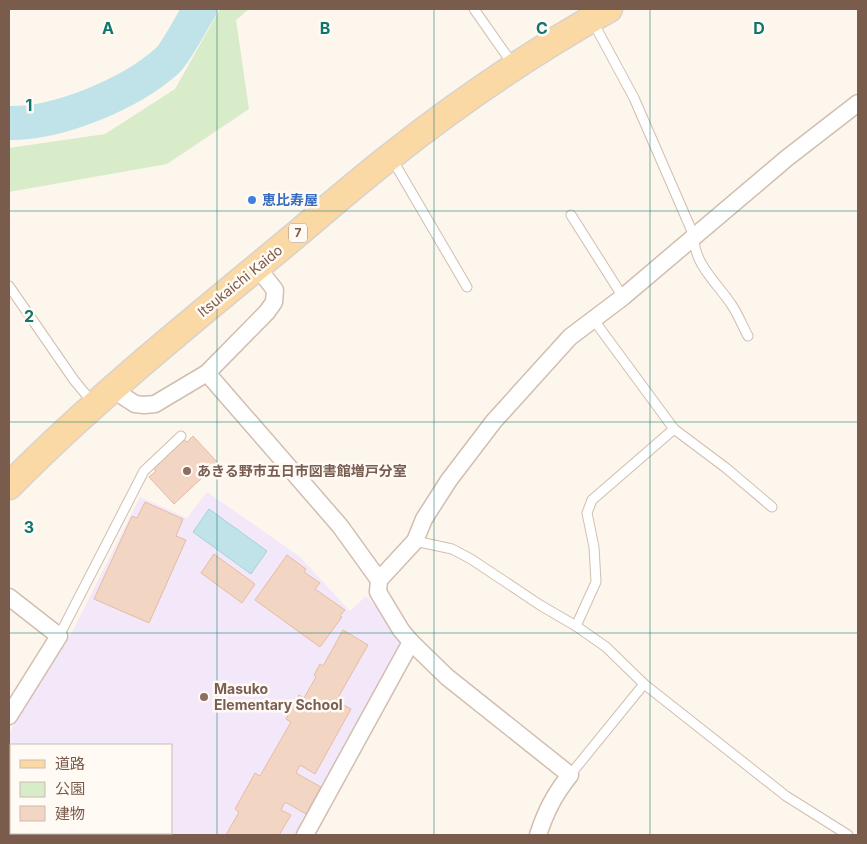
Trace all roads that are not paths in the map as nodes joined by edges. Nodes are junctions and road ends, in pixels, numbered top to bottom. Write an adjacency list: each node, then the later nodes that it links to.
1 (474, 9): 3 (lane)
2 (600, 14): 3 (main road, Itsukaichi Kaido / 7); 7 (lane)
3 (515, 67): 5 (main road, Itsukaichi Kaido / 7)
4 (858, 103): 7 (street)
5 (390, 156): 8 (main road, Itsukaichi Kaido / 7); 10 (lane)
6 (571, 215): 11 (lane)
7 (694, 236): 11 (street); 13 (lane)
8 (258, 266): 14 (street); 15 (main road, Itsukaichi Kaido / 7)
9 (9, 286): 15 (lane)
10 (468, 287)
11 (623, 297): 12 (street)
12 (593, 319): 16 (lane); 20 (street)
13 (748, 336)
14 (207, 373): 15 (street); 21 (street)
15 (104, 397): 18 (main road, Itsukaichi Kaido / 7)
16 (674, 429): 19 (lane); 23 (lane)
17 (181, 436): 24 (lane)
18 (9, 486)
19 (772, 507)
20 (415, 541): 21 (street); 23 (lane)
21 (379, 580): 25 (street)
22 (9, 597): 24 (street)
23 (576, 626): 26 (lane)
24 (59, 636): 27 (street)
25 (411, 642): 28 (street); 29 (street)
26 (644, 684): 28 (lane); 31 (lane)
27 (9, 716)
28 (570, 775): 30 (street)
29 (305, 835)
30 (538, 835)
31 (848, 835)

